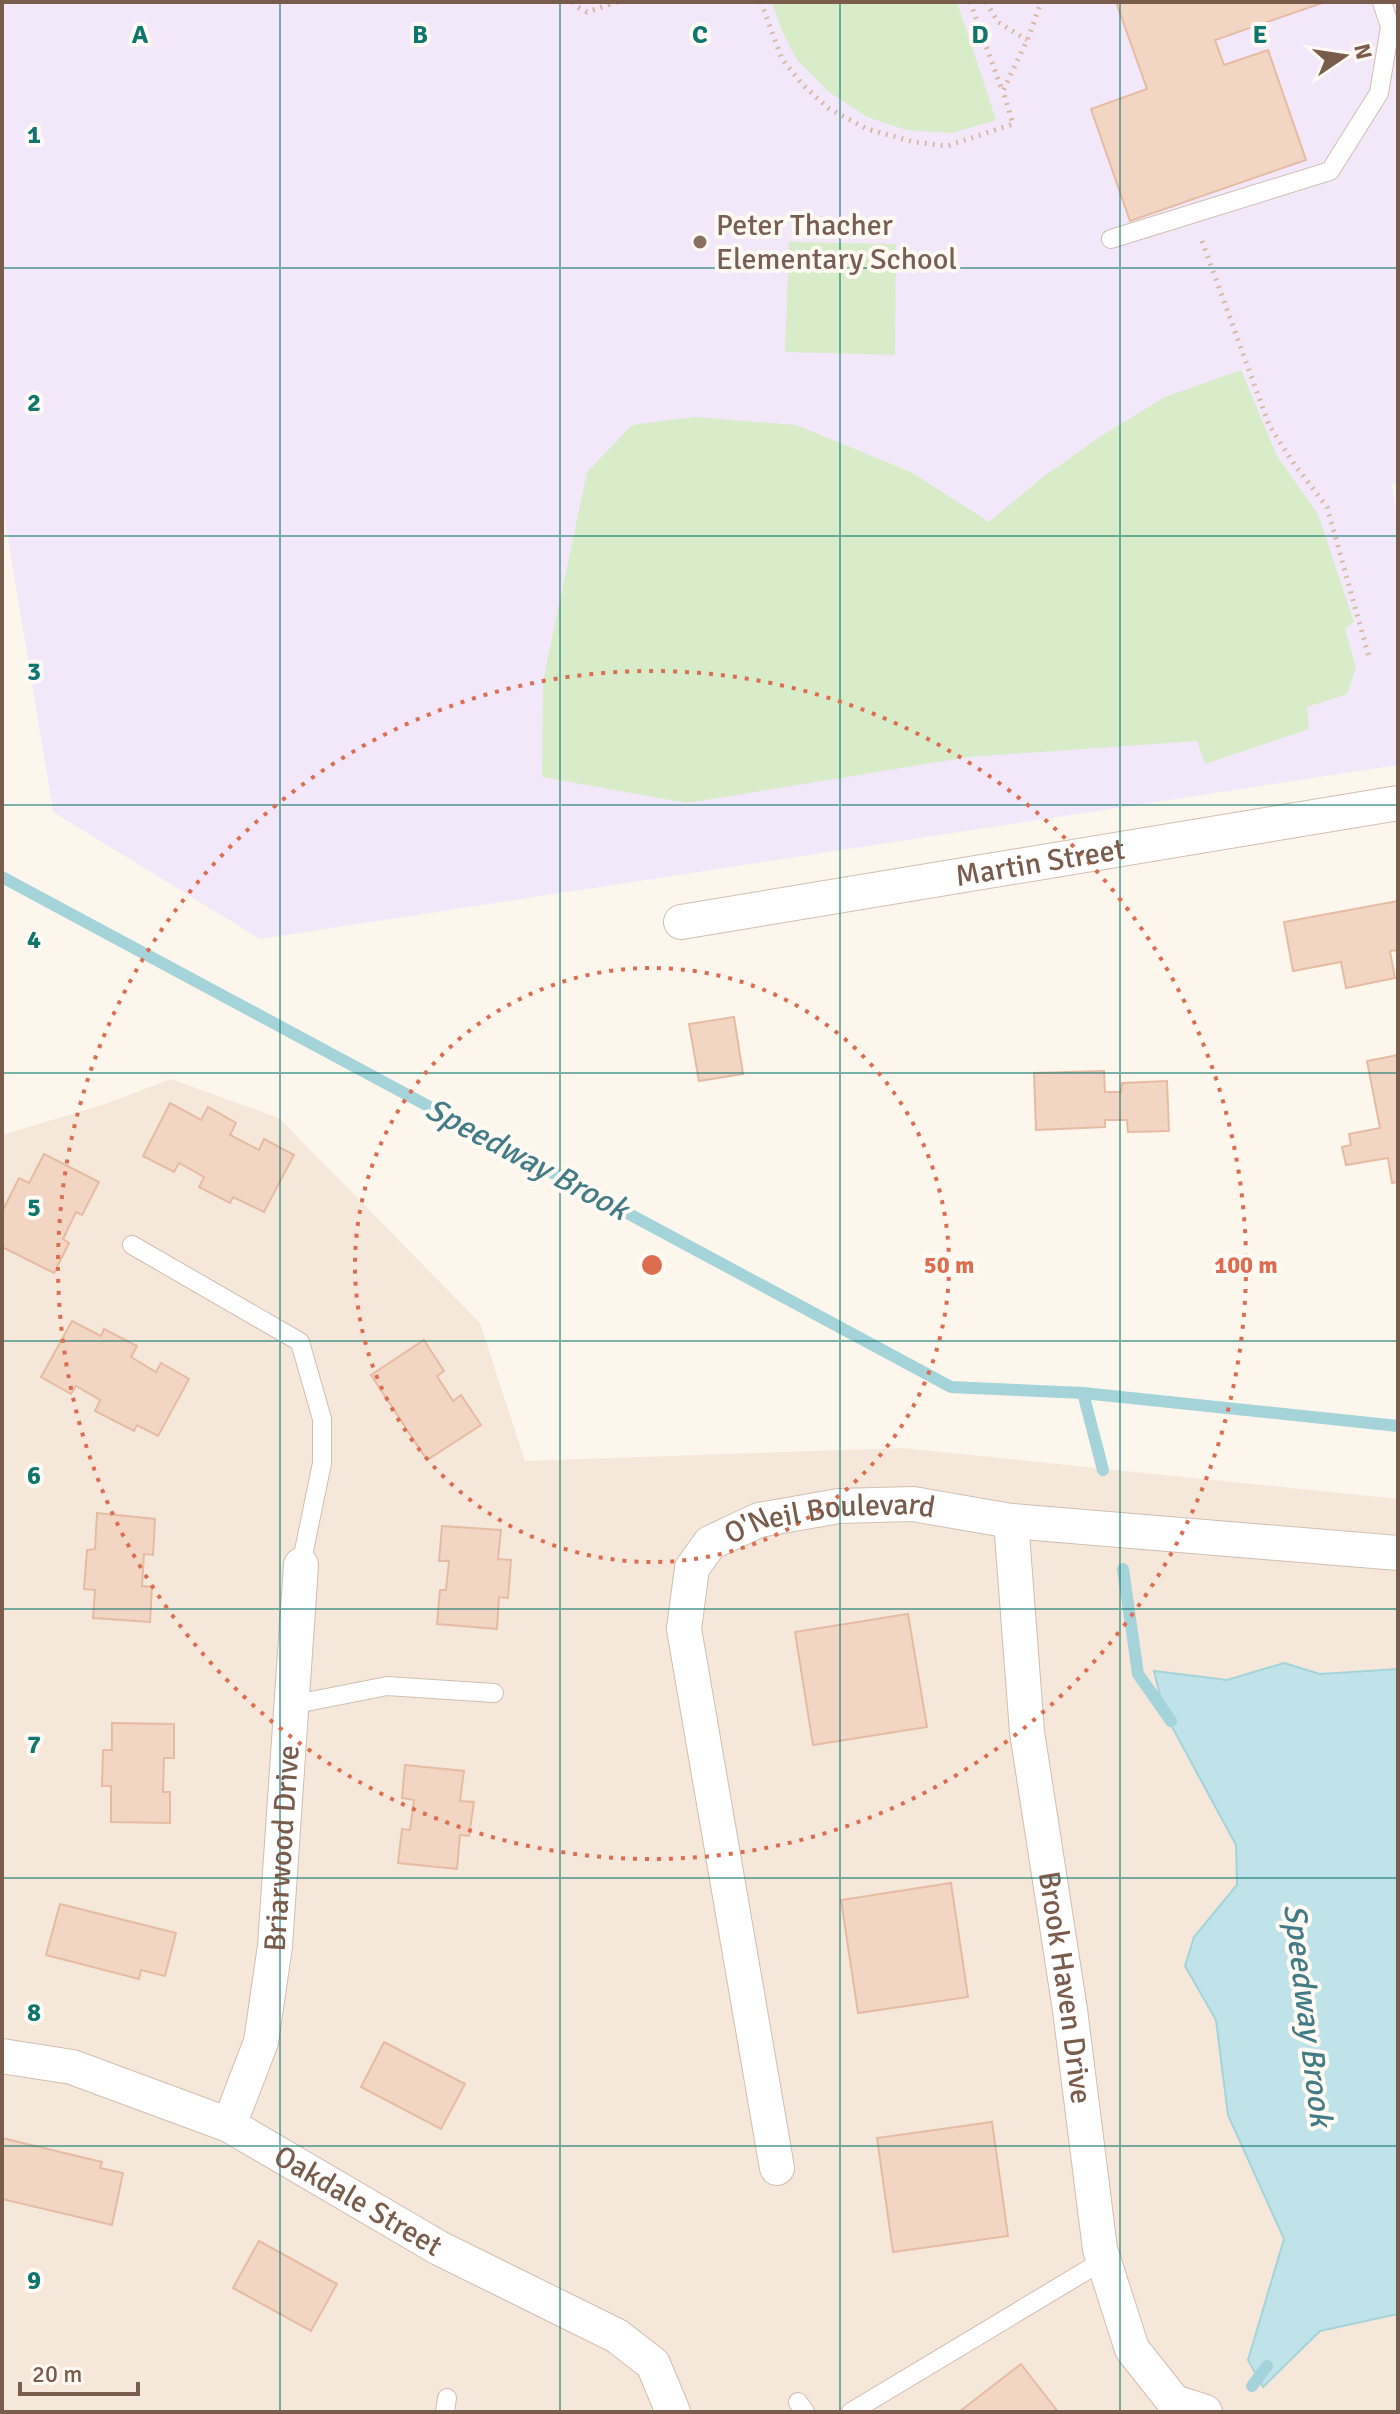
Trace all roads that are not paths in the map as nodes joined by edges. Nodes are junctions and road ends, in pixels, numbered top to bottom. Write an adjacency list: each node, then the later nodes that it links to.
1 (1382, 2): 2 (lane)
2 (1111, 239)
3 (1398, 803): 4 (street, Martin Street)
4 (681, 922)
5 (132, 1245): 8 (lane)
6 (1011, 1521): 7 (street, O'Neil Boulevard); 13 (street, O'Neil Boulevard); 14 (street, Brook Haven Drive)
7 (1398, 1553)
8 (301, 1565): 10 (street, Briarwood Drive)
9 (494, 1693): 10 (lane)
10 (291, 1705): 12 (street, Briarwood Drive)
11 (2, 2056): 12 (street, Oakdale Street)
12 (229, 2125): 15 (street, Oakdale Street)
13 (777, 2168)
14 (1104, 2260): 16 (lane); 17 (street, Brook Haven Drive)
15 (673, 2412)
16 (851, 2412)
17 (1205, 2412)

